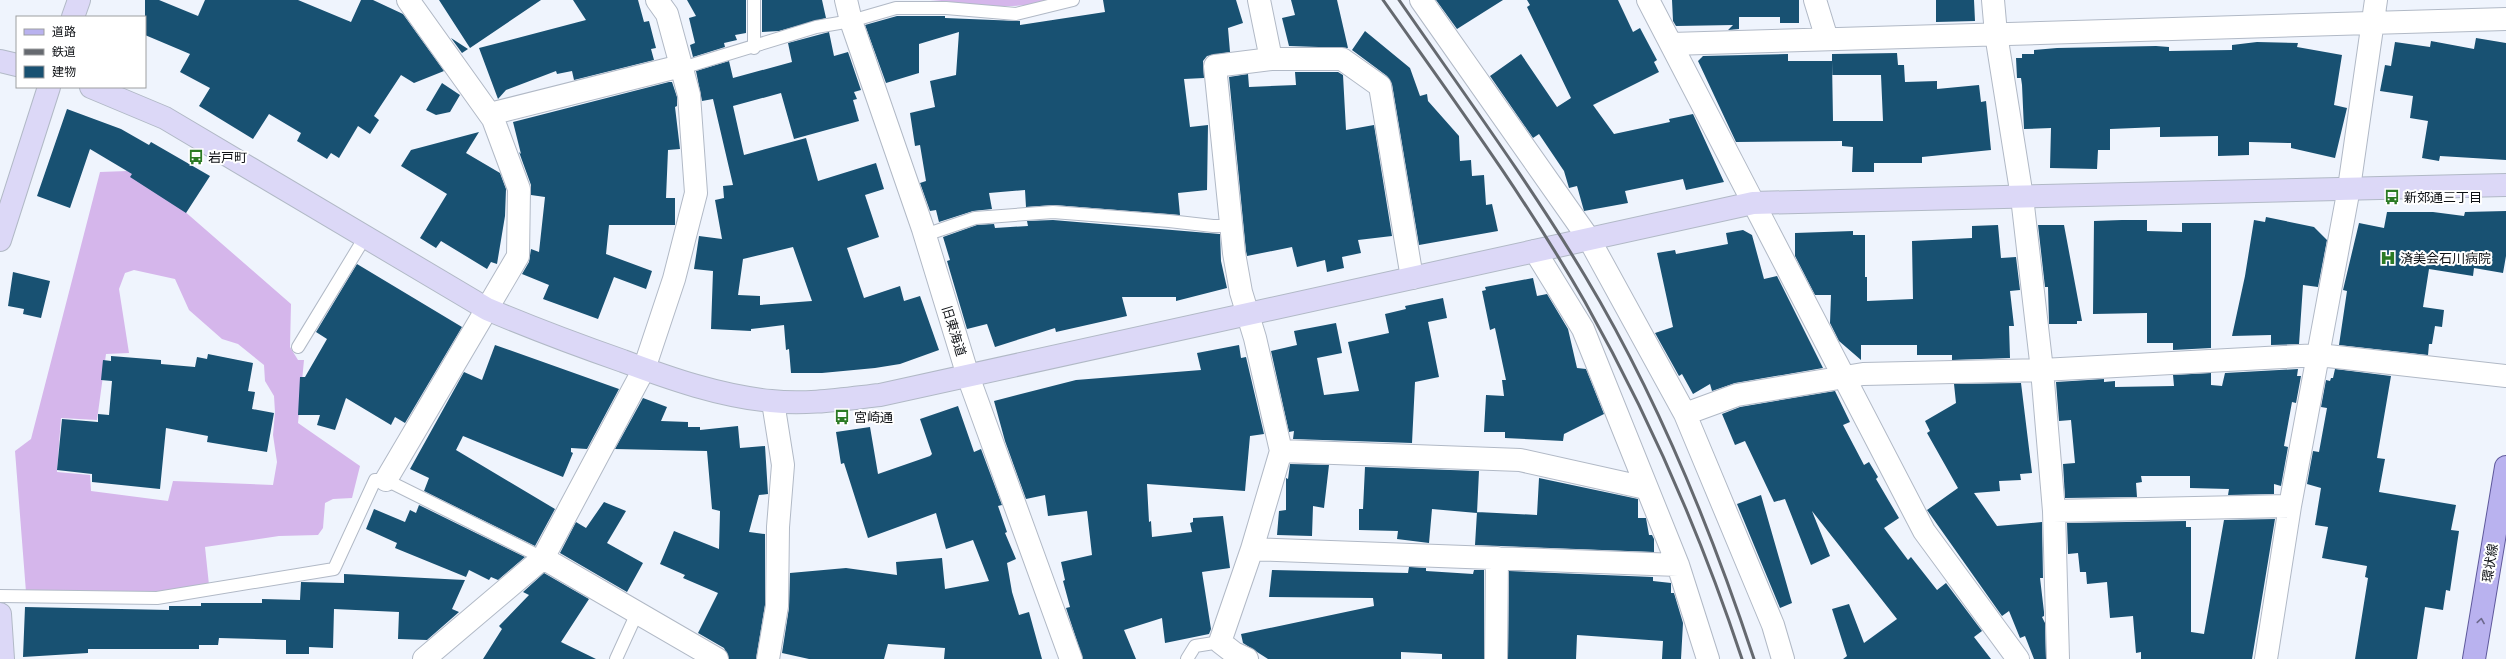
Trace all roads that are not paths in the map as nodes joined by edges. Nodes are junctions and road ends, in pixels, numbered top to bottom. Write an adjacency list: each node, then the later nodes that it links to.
1 (79, 0): 13 (street)
2 (408, 0): 27 (street)
3 (657, 0): 24 (street)
4 (754, 0): 20 (lane)
5 (847, 0): 15 (street, 旧東海道)
6 (1073, 0): 15 (lane)
7 (1260, 0): 21 (street)
8 (1422, 0): 35 (street)
9 (1648, 0): 19 (street)
10 (1815, 0): 18 (street)
11 (1993, 0): 17 (street)
12 (2376, 0): 16 (street)
13 (73, 16)
14 (2506, 20): 16 (street)
15 (851, 21): 20 (lane); 33 (street, 旧東海道)
16 (2372, 23): 17 (street); 29 (street)
17 (1996, 34): 18 (street); 30 (street)
18 (1827, 39): 19 (street)
19 (1671, 44): 31 (street)
20 (754, 48): 24 (lane)
21 (1271, 59): 32 (street); 38 (street)
22 (0, 62): 23 (street)
23 (16, 65)
24 (681, 67): 27 (street); 43 (street)
25 (49, 88): 36 (street)
26 (92, 88): 34 (street)
27 (490, 114): 39 (street)
28 (2506, 185): 29 (street)
29 (2348, 188): 30 (street); 42 (street)
30 (2022, 196): 31 (street); 44 (street)
31 (1753, 203): 35 (street); 47 (street)
32 (1230, 226): 33 (lane); 40 (street)
33 (925, 236): 45 (street, 旧東海道)
34 (365, 237): 39 (street); 41 (lane)
35 (1589, 239): 37 (street); 49 (street)
36 (0, 240)
37 (1535, 251): 38 (street); 53 (street)
38 (1412, 278): 40 (street)
39 (487, 309): 43 (street); 52 (street)
40 (1247, 314): 45 (street); 50 (street)
41 (298, 347)
42 (2319, 355): 44 (street); 46 (street); 54 (street)
43 (644, 369): 48 (street); 57 (street)
44 (2042, 370): 47 (street); 55 (street)
45 (968, 376): 48 (street); 69 (street, 旧東海道)
46 (2506, 376)
47 (1843, 378): 49 (street); 75 (street)
48 (773, 402): 68 (street)
49 (1685, 414): 74 (street)
50 (1281, 451): 53 (street); 56 (street)
51 (2506, 467): 78 (main road, 環状線, one-way to 51)
52 (386, 480): 57 (lane); 60 (lane)
53 (1646, 488): 59 (street)
54 (2290, 506): 55 (street); 77 (street)
55 (2054, 510): 76 (street)
56 (1252, 549): 58 (street); 63 (street)
57 (543, 558): 61 (street); 65 (street)
58 (1497, 558): 59 (street); 72 (street)
59 (1678, 565): 73 (street)
60 (0, 596)
61 (637, 612): 66 (lane); 67 (street)
62 (0, 614): 64 (street)
63 (1220, 642): 70 (lane); 71 (street)
64 (3, 659)
65 (424, 659)
66 (616, 659)
67 (717, 659)
68 (768, 659)
69 (1071, 659)
70 (1187, 659)
71 (1247, 659)
72 (1496, 659)
73 (1708, 659)
74 (1783, 659)
75 (2018, 659)
76 (2058, 659)
77 (2266, 659)
78 (2474, 659)

